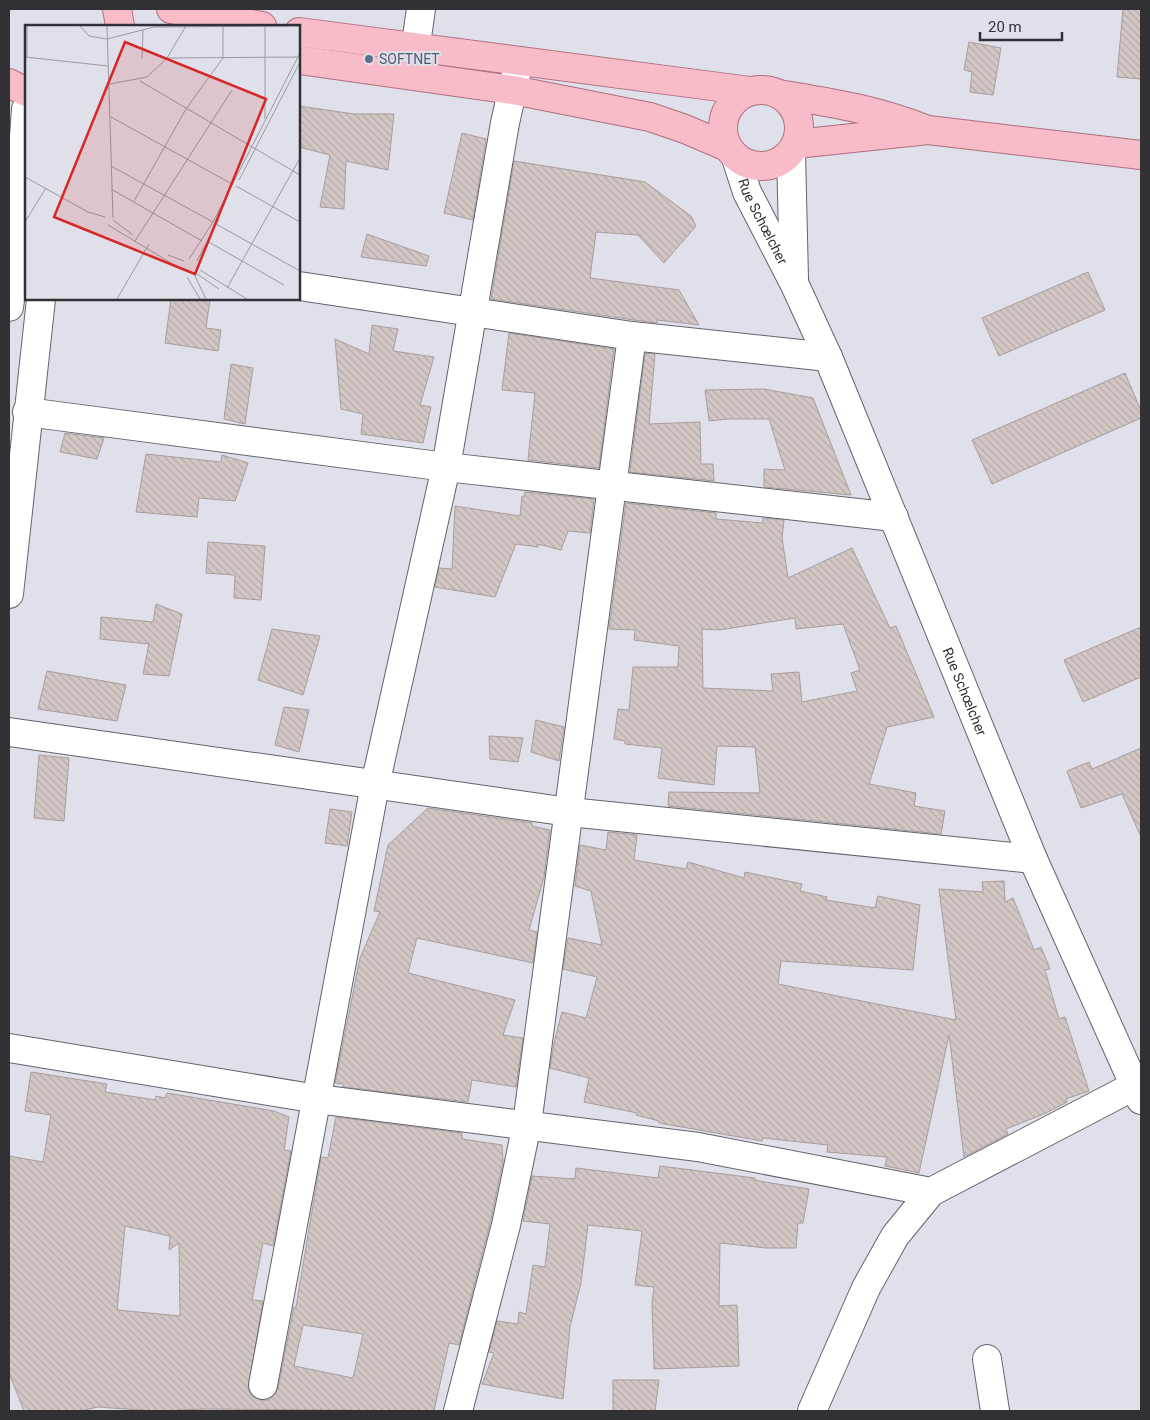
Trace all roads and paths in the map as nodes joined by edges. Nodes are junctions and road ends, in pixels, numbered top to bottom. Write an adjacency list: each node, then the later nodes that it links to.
1 (117, 9): 4 (main road)
2 (171, 9): 5 (main road)
3 (421, 9): 7 (street)
4 (120, 25)
5 (257, 25)
6 (300, 32): 7 (main road)
7 (415, 48): 9 (main road); 10 (street)
8 (300, 60): 10 (main road)
9 (519, 61): 11 (street); 12 (main road)
10 (411, 75): 11 (main road)
11 (513, 90): 17 (main road); 24 (street)
12 (750, 91): 13 (main road); 17 (main road)
13 (779, 94): 15 (main road); 16 (main road)
14 (22, 96): 19 (street)
15 (928, 130): 16 (main road); 18 (main road)
16 (794, 148): 17 (main road); 20 (street, Rue Schœlcher)
17 (731, 153): 20 (street, Rue Schœlcher)
18 (1141, 155)
19 (12, 263): 23 (street)
20 (794, 282): 26 (street, Rue Schœlcher)
21 (300, 286): 24 (street)
22 (41, 300): 27 (street)
23 (9, 307)
24 (474, 312): 25 (street); 28 (street)
25 (632, 336): 26 (street); 29 (street)
26 (828, 357): 30 (street, Rue Schœlcher)
27 (27, 412): 28 (street); 31 (street)
28 (446, 467): 29 (street); 33 (street)
29 (612, 486): 30 (street); 34 (street)
30 (894, 517): 35 (street, Rue Schœlcher)
31 (9, 594)
32 (9, 732): 33 (street)
33 (375, 785): 34 (street); 38 (street)
34 (570, 812): 35 (street); 39 (street)
35 (1033, 859): 37 (street, Rue Schœlcher)
36 (9, 1048): 38 (street)
37 (1138, 1093): 40 (street)
38 (317, 1099): 39 (street); 42 (street)
39 (527, 1124): 40 (street); 43 (street)
40 (931, 1192): 44 (street)
41 (987, 1359): 45 (street)
42 (263, 1385)
43 (458, 1411)
44 (812, 1411)
45 (995, 1411)

